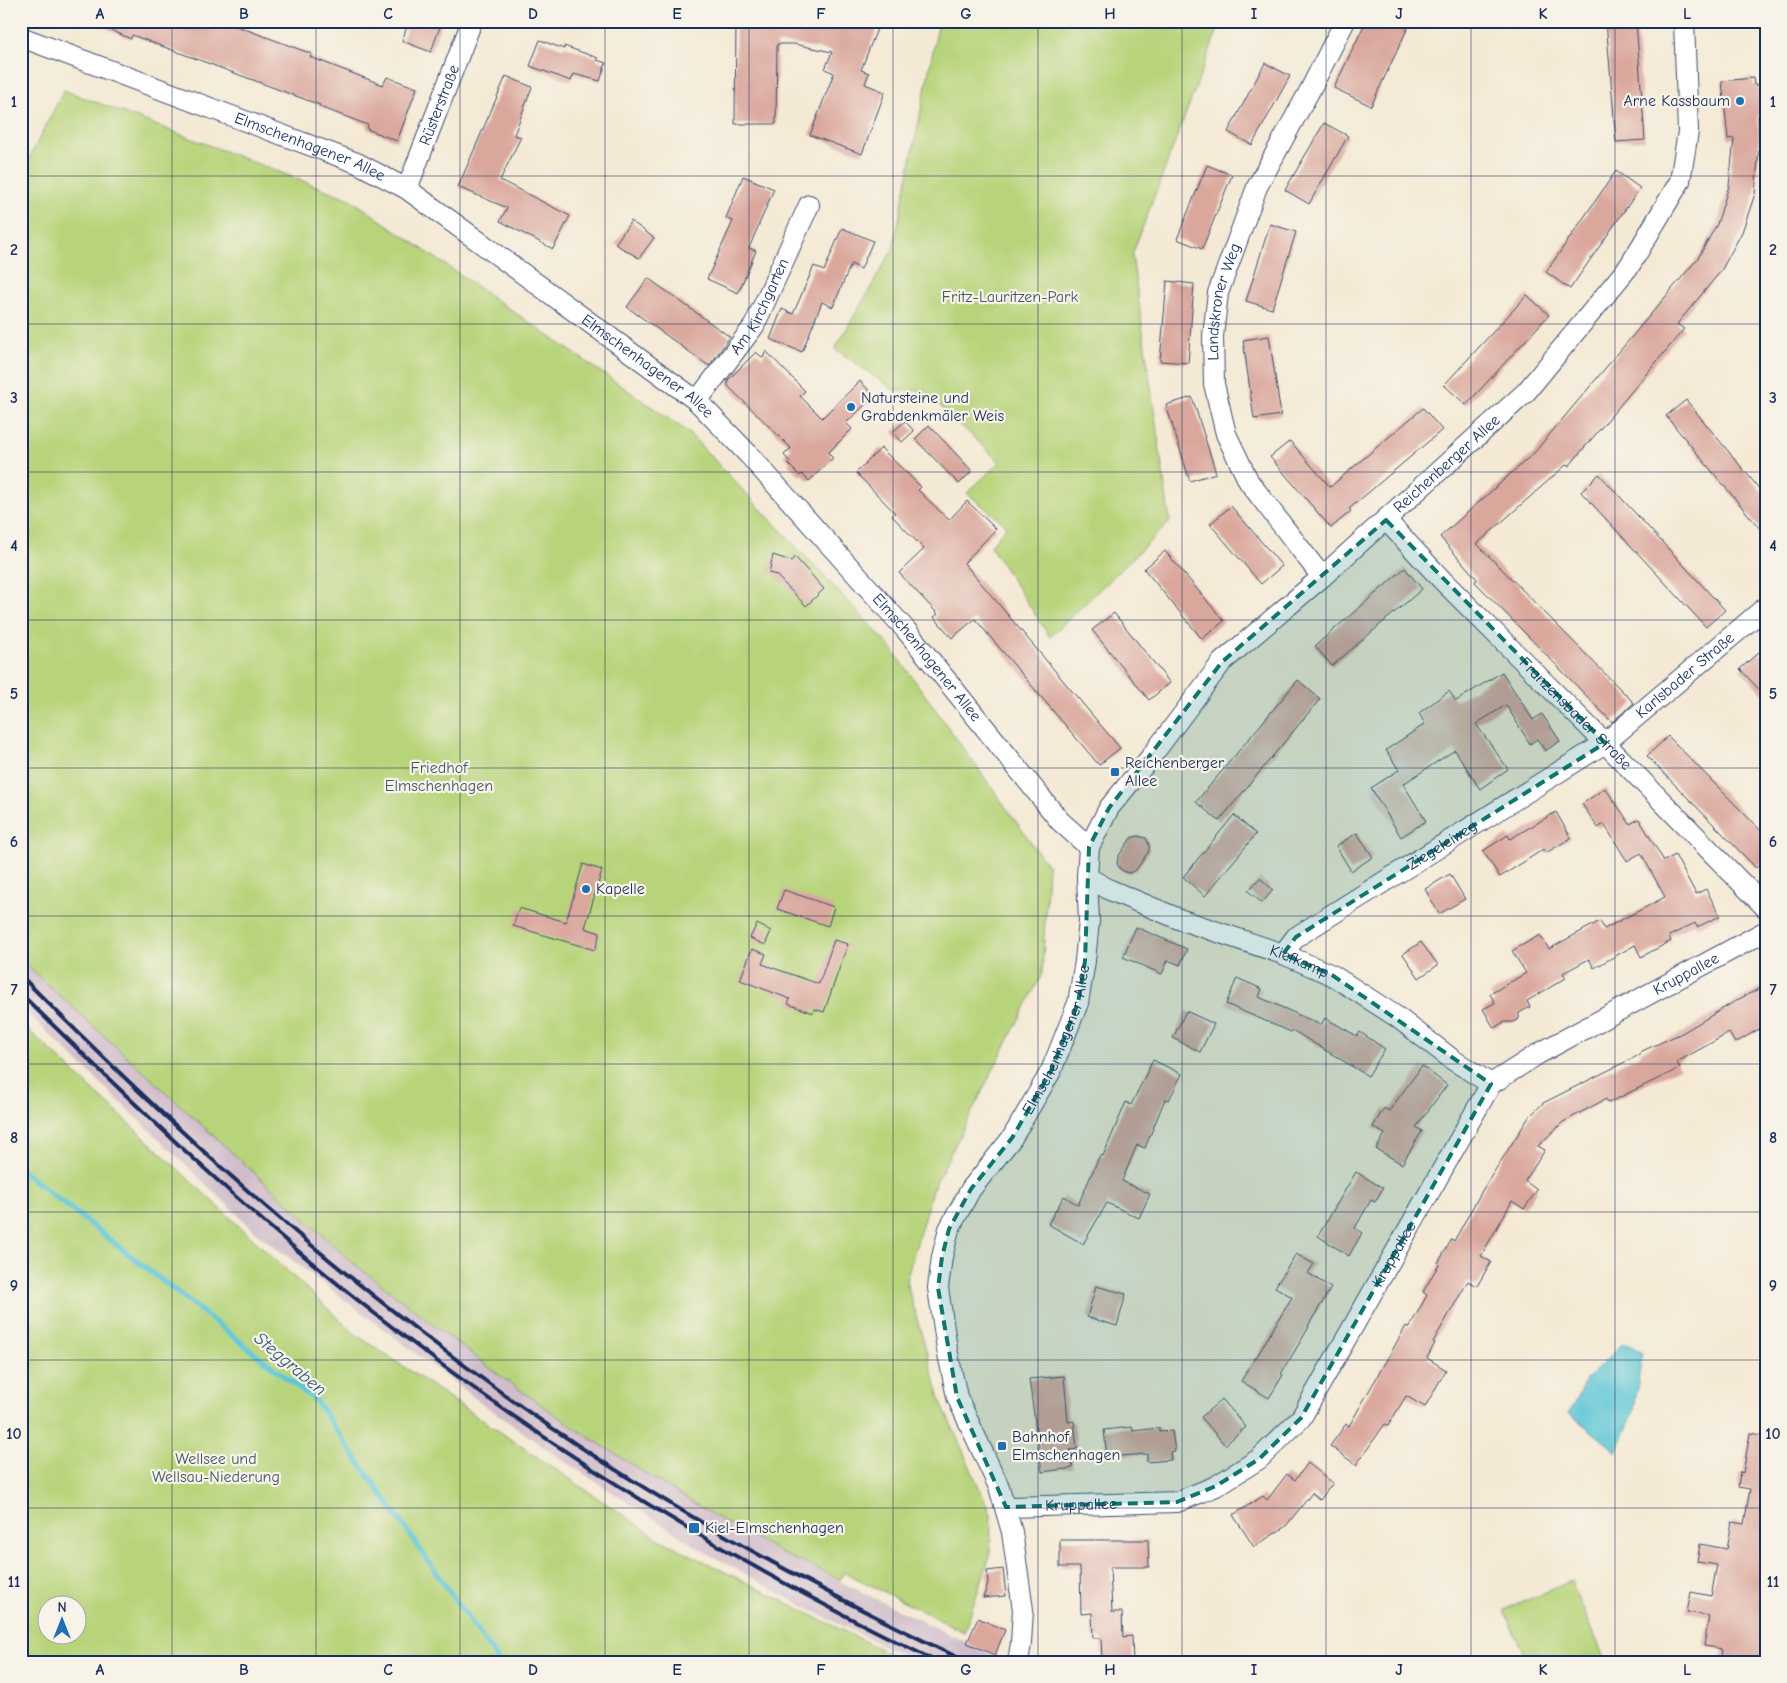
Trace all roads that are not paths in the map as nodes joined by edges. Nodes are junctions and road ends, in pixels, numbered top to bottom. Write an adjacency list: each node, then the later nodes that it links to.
1 (472, 21): 5 (street, Rüsterstraße)
2 (1345, 21): 9 (street, Landskroner Weg)
3 (1684, 21): 8 (street, Reichenberger Allee)
4 (22, 37): 5 (street, Elmschenhagener Allee)
5 (407, 189): 7 (street, Elmschenhagener Allee)
6 (809, 205): 7 (street, Am Kirchgarten)
7 (697, 401): 12 (street, Elmschenhagener Allee)
8 (1386, 520): 9 (street, Reichenberger Allee); 11 (street, Franzensbader Straße)
9 (1322, 577): 12 (street, Reichenberger Allee)
10 (1766, 607): 11 (street, Karlsbader Straße)
11 (1605, 743): 14 (street, Franzensbader Straße); 16 (street, Ziegeleiweg)
12 (1089, 847): 13 (street, Elmschenhagener Allee)
13 (1087, 877): 16 (street, Kiefkamp); 18 (street, Elmschenhagener Allee)
14 (1766, 908)
15 (1766, 931): 17 (street, Kruppallee)
16 (1283, 954): 17 (street, Kiefkamp)
17 (1491, 1084): 18 (street, Kruppallee)
18 (1006, 1507): 19 (street, Elmschenhagener Allee)
19 (1018, 1662)

